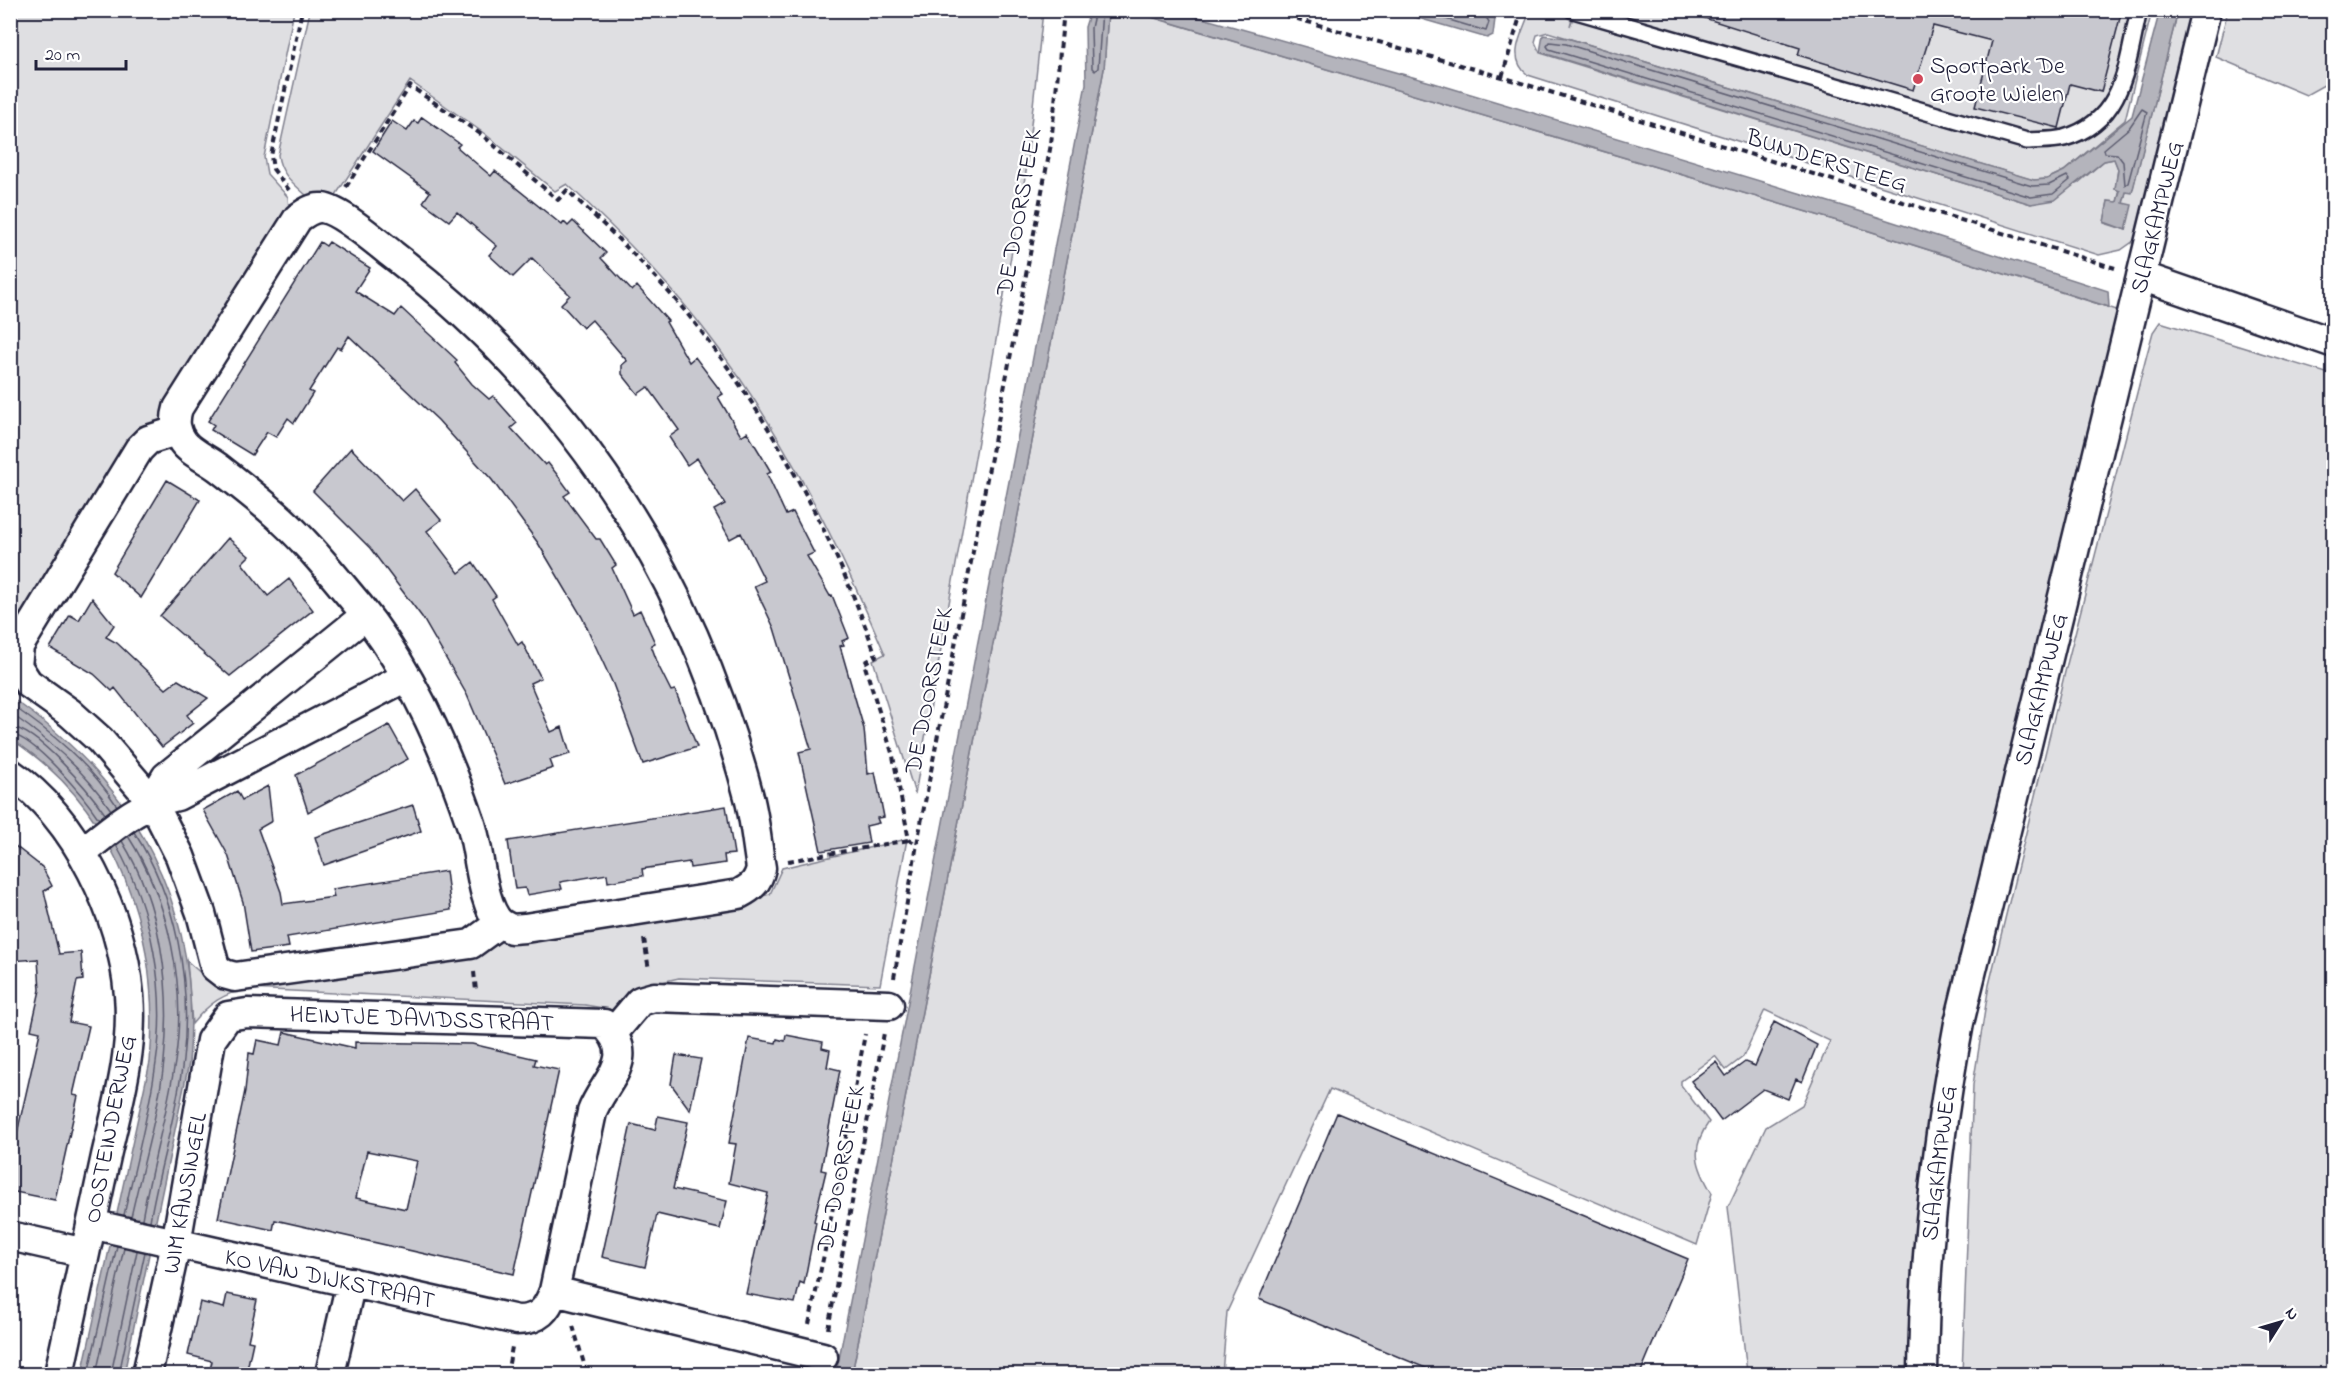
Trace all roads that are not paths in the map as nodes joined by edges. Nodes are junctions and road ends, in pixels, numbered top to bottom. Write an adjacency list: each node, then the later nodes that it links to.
1 (1573, 10): 2 (lane)
2 (2139, 10)
3 (2206, 10): 4 (street, SLAGKAMPWEG)
4 (2141, 276): 5 (street); 26 (street, SLAGKAMPWEG)
5 (2334, 343)
6 (176, 431): 7 (street); 10 (street); 12 (street)
7 (366, 615): 8 (street); 10 (street)
8 (406, 677): 10 (street); 12 (street)
9 (10, 773): 11 (street, OOSTEINDERWEG)
10 (142, 807): 11 (street); 12 (street)
11 (82, 852): 16 (street, OOSTEINDERWEG)
12 (500, 923)
13 (880, 1004): 15 (street)
14 (228, 1017): 15 (street, HEINTJE DAVIDSSTRAAT); 18 (street, WIM KANSINGEL)
15 (613, 1033): 21 (street)
16 (100, 1226): 18 (street, KO VAN DIJKSTRAAT); 19 (street, OOSTEINDERWEG)
17 (10, 1236): 19 (street)
18 (167, 1242): 20 (street, KO VAN DIJKSTRAAT); 24 (street, WIM KANSINGEL)
19 (86, 1253): 23 (street, OOSTEINDERWEG)
20 (351, 1282): 21 (street, KO VAN DIJKSTRAAT); 25 (street)
21 (563, 1293): 22 (street)
22 (813, 1355)
23 (59, 1374)
24 (147, 1374)
25 (330, 1374)
26 (1923, 1374)

